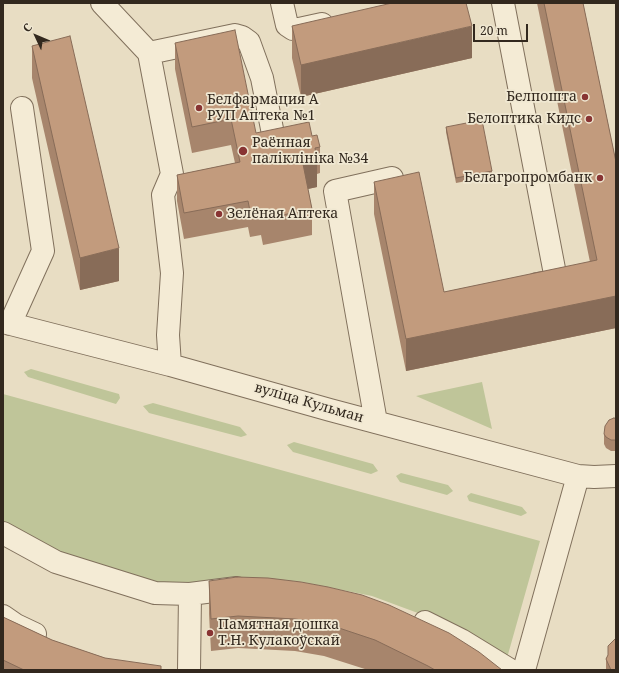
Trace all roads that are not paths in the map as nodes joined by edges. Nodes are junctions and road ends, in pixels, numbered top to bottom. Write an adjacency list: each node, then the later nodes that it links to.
1 (102, 3): 5 (street)
2 (282, 3): 4 (street)
3 (503, 3): 10 (street)
4 (344, 19)
5 (149, 53): 7 (street); 13 (street)
6 (22, 108): 12 (street)
7 (273, 134)
8 (392, 178): 14 (street)
9 (577, 269): 10 (street)
10 (555, 274): 11 (street)
11 (516, 288)
12 (7, 323): 13 (street, вуліца Кульман)
13 (170, 364): 14 (street, вуліца Кульман)
14 (376, 422): 15 (street, вуліца Кульман)
15 (578, 476): 16 (street, вуліца Кульман); 25 (street)
16 (616, 476)
17 (3, 533): 19 (street)
18 (257, 587): 19 (street)
19 (190, 594): 23 (street)
20 (3, 616): 22 (street)
21 (408, 616): 24 (street)
22 (54, 643)
23 (189, 670)
24 (510, 670)
25 (524, 670)

